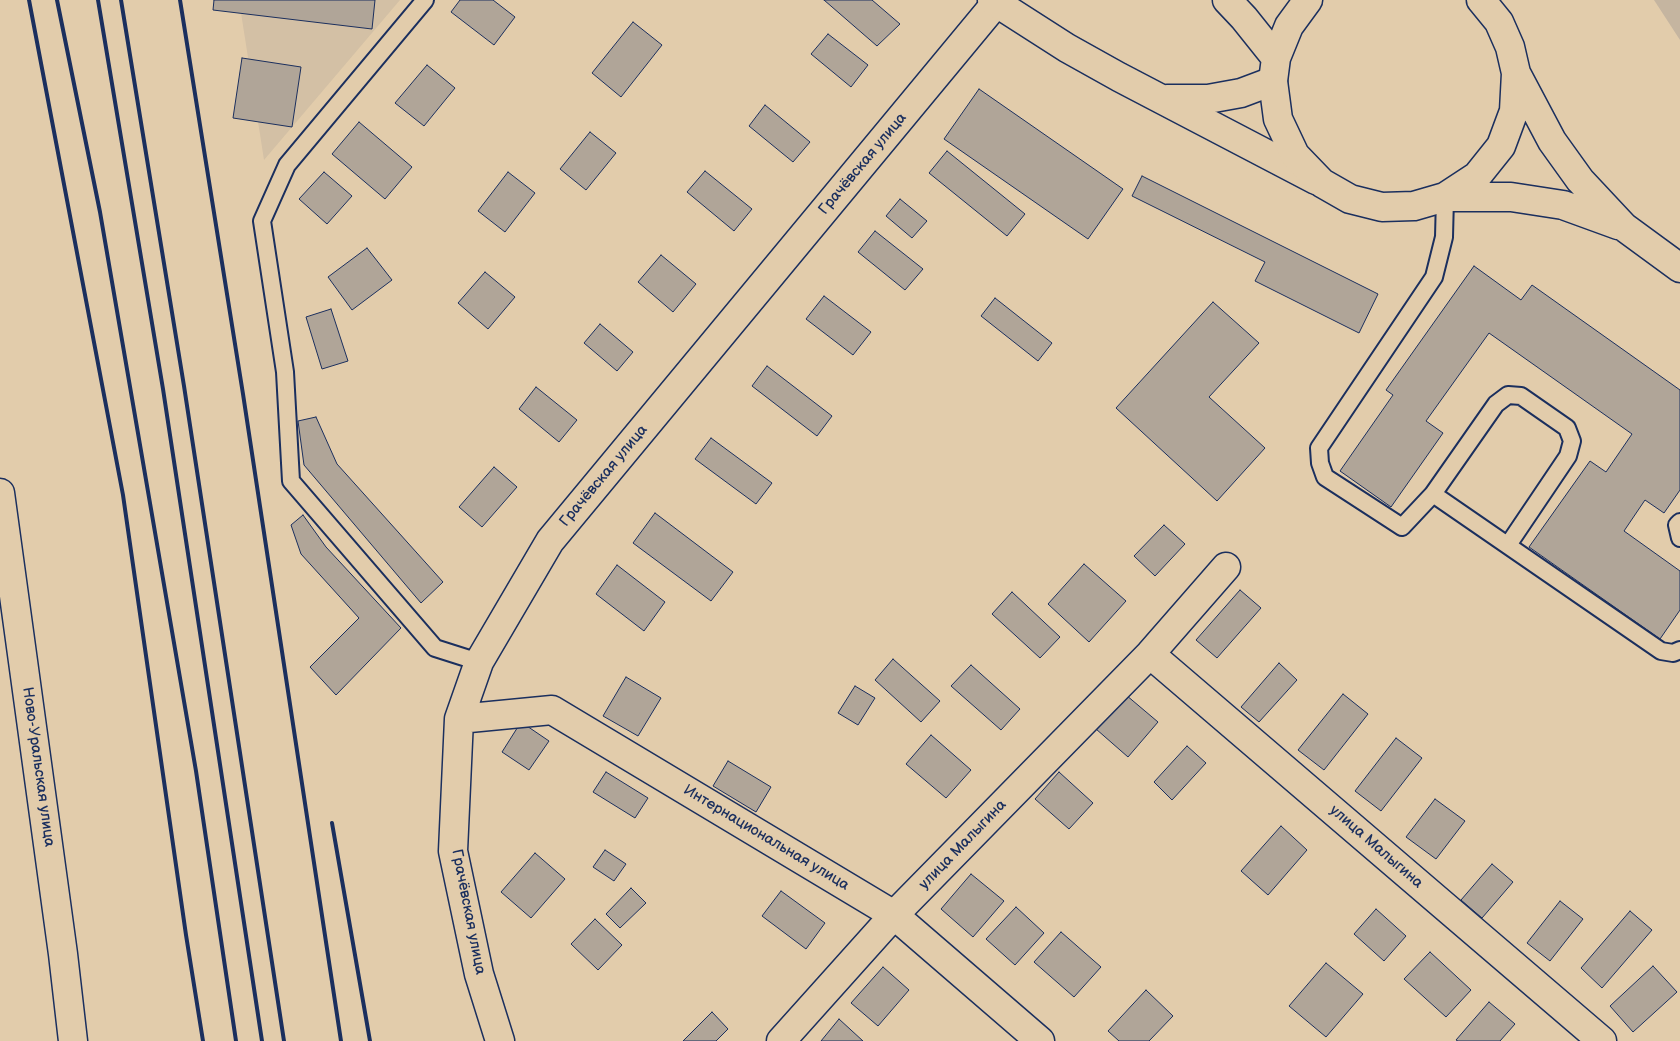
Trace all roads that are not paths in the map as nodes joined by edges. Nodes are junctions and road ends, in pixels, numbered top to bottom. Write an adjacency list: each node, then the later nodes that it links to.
1 (425, 0): 21 (lane)
2 (1227, 0): 6 (street)
3 (1308, 0): 6 (street)
4 (1482, 0): 7 (street)
5 (994, 1): 8 (street); 21 (street, Грачёвская улица)
6 (1274, 70): 8 (street); 9 (street)
7 (1516, 73): 10 (street); 11 (street)
8 (1162, 98): 9 (street)
9 (1322, 183): 10 (street)
10 (1445, 197): 11 (street); 14 (lane)
11 (1624, 227): 12 (street)
12 (1680, 268)
13 (0, 493): 24 (street, Ново-Уральская улица)
14 (1433, 494): 17 (lane); 17 (lane)
15 (1680, 522): 16 (lane)
16 (1680, 538)
17 (1508, 545): 19 (lane)
18 (1226, 567): 20 (street, улица Малыгина)
19 (1680, 650)
20 (1150, 654): 23 (street, улица Малыгина); 28 (street, улица Малыгина)
21 (479, 662): 22 (street, Грачёвская улица)
22 (459, 719): 23 (street, Интернациональная улица); 25 (street, Грачёвская улица)
23 (894, 915): 26 (street, улица Малыгина); 27 (street, Интернациональная улица)
24 (73, 1041)
25 (500, 1041)
26 (781, 1041)
27 (1040, 1041)
28 (1602, 1041)

